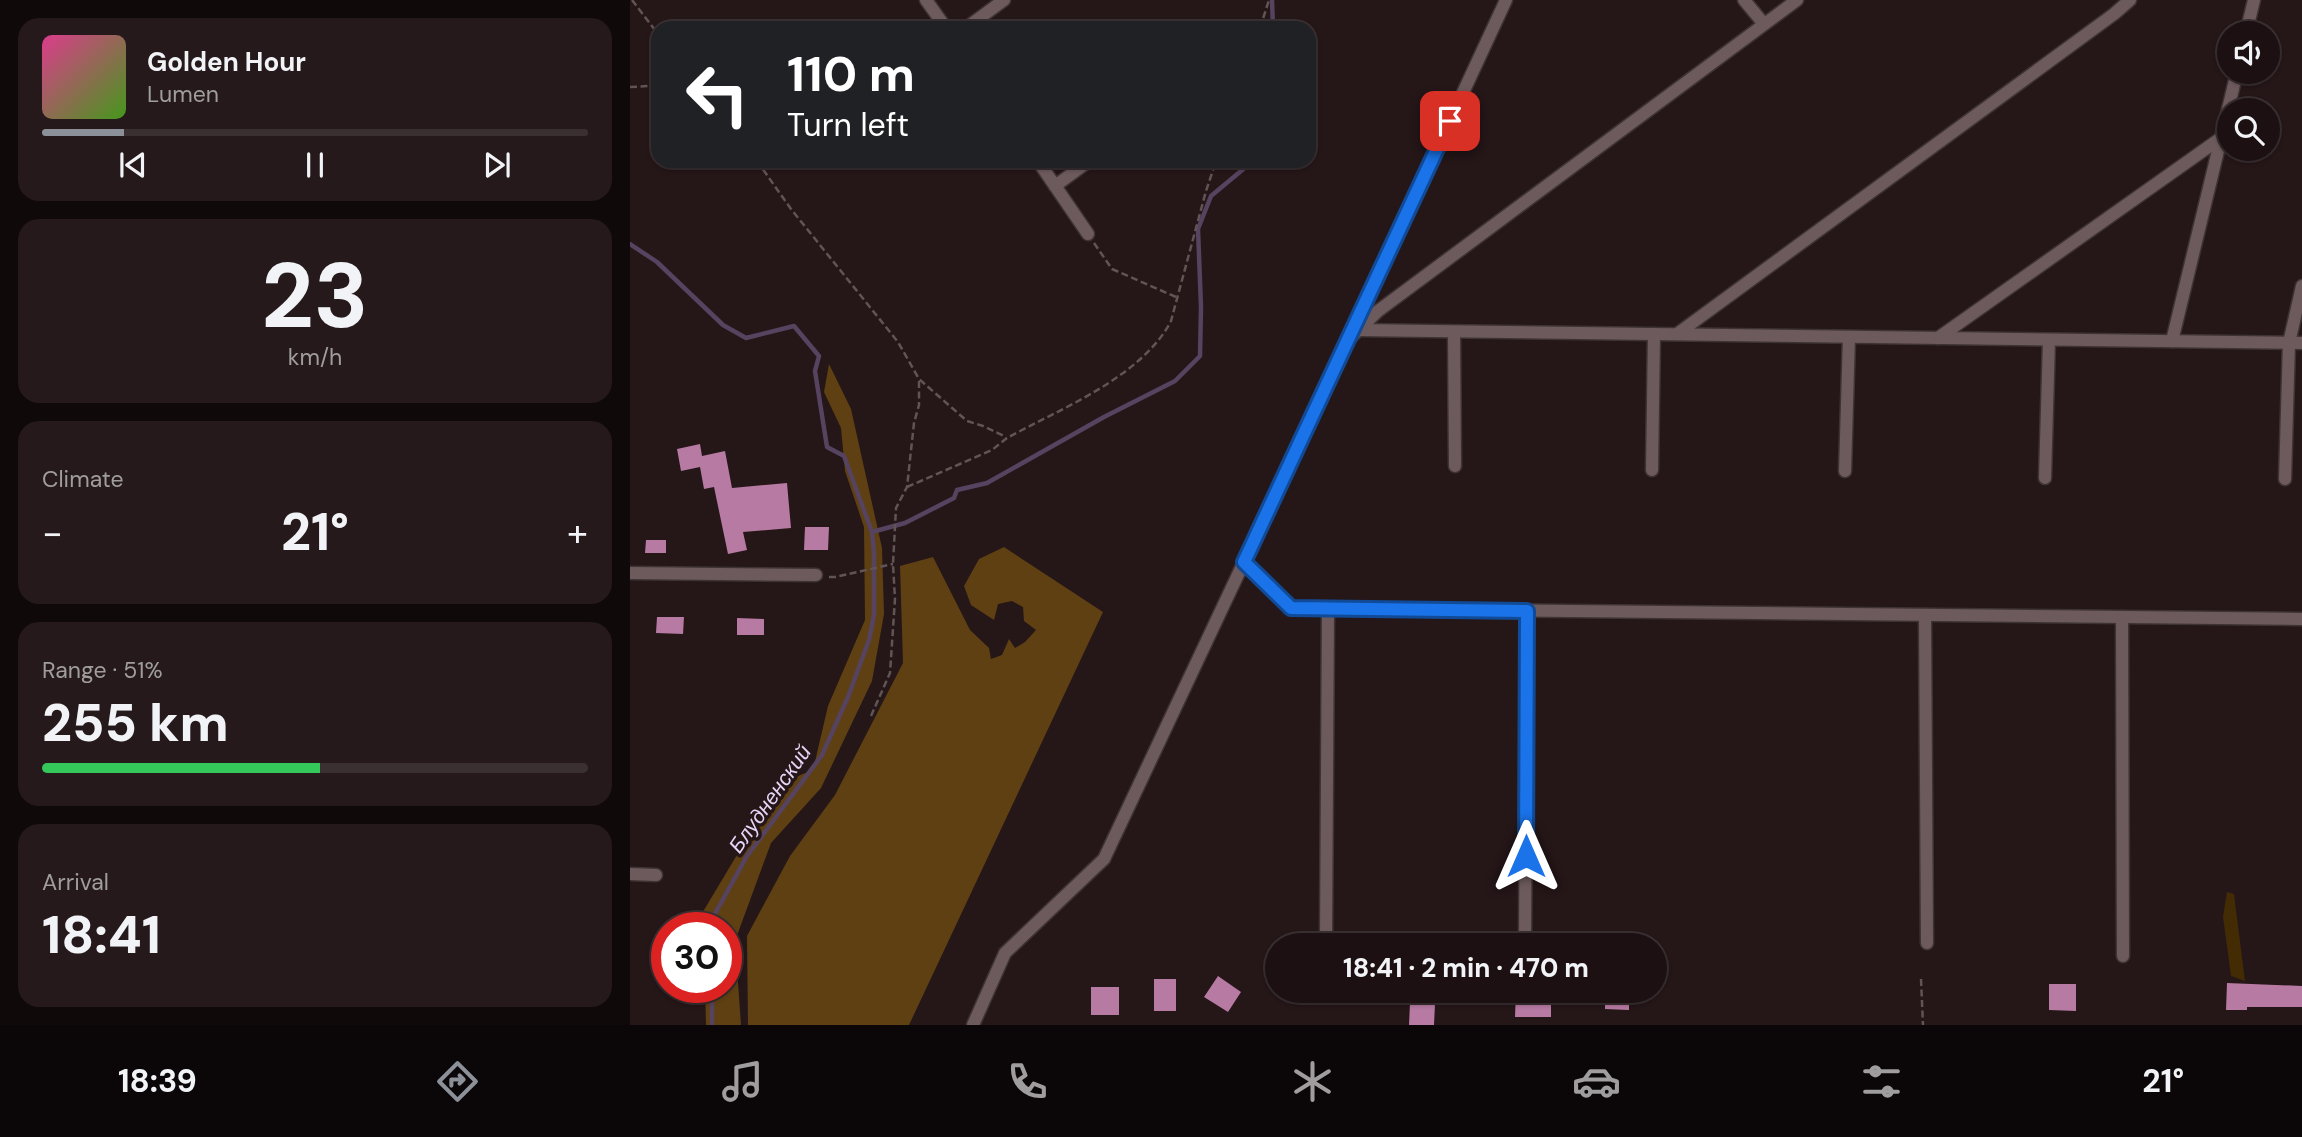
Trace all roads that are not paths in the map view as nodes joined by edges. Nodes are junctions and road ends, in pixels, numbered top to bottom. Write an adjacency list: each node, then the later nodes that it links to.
1 (926, 0): 8 (street)
2 (1004, 0): 9 (street)
3 (1506, 0): 21 (street)
4 (1744, 0): 11 (street)
5 (1797, 0): 11 (street)
6 (2130, 0): 22 (street)
7 (2254, 0): 10 (street)
8 (941, 21)
9 (976, 21)
10 (2249, 21)
11 (1764, 24): 21 (street)
12 (2217, 141): 24 (street)
13 (2217, 155): 26 (street)
14 (1043, 168): 16 (street)
15 (1079, 168): 16 (street)
16 (1055, 186): 17 (street)
17 (1088, 234)
18 (2302, 286): 27 (street)
19 (1454, 332): 20 (street); 21 (street); 28 (street)
20 (1654, 334): 22 (street); 29 (street)
21 (1353, 335): 33 (street)
22 (1676, 335): 23 (street)
23 (1849, 337): 24 (street); 30 (street)
24 (1937, 338): 25 (street)
25 (2049, 340): 26 (street); 31 (street)
26 (2172, 341): 27 (street)
27 (2296, 343): 32 (street)
28 (1455, 466)
29 (1653, 470)
30 (1845, 471)
31 (2045, 478)
32 (2285, 480)
33 (1244, 562): 36 (street); 47 (street)
34 (630, 573): 35 (street)
35 (816, 575)
36 (1328, 609): 37 (street); 43 (street)
37 (1527, 611): 38 (street); 44 (street)
38 (1925, 615): 39 (street); 45 (street)
39 (2122, 617): 40 (street); 46 (street)
40 (2302, 619)
41 (630, 874): 42 (street)
42 (656, 875)
43 (1326, 933)
44 (1525, 933)
45 (1927, 943)
46 (2123, 956)
47 (973, 1025)

